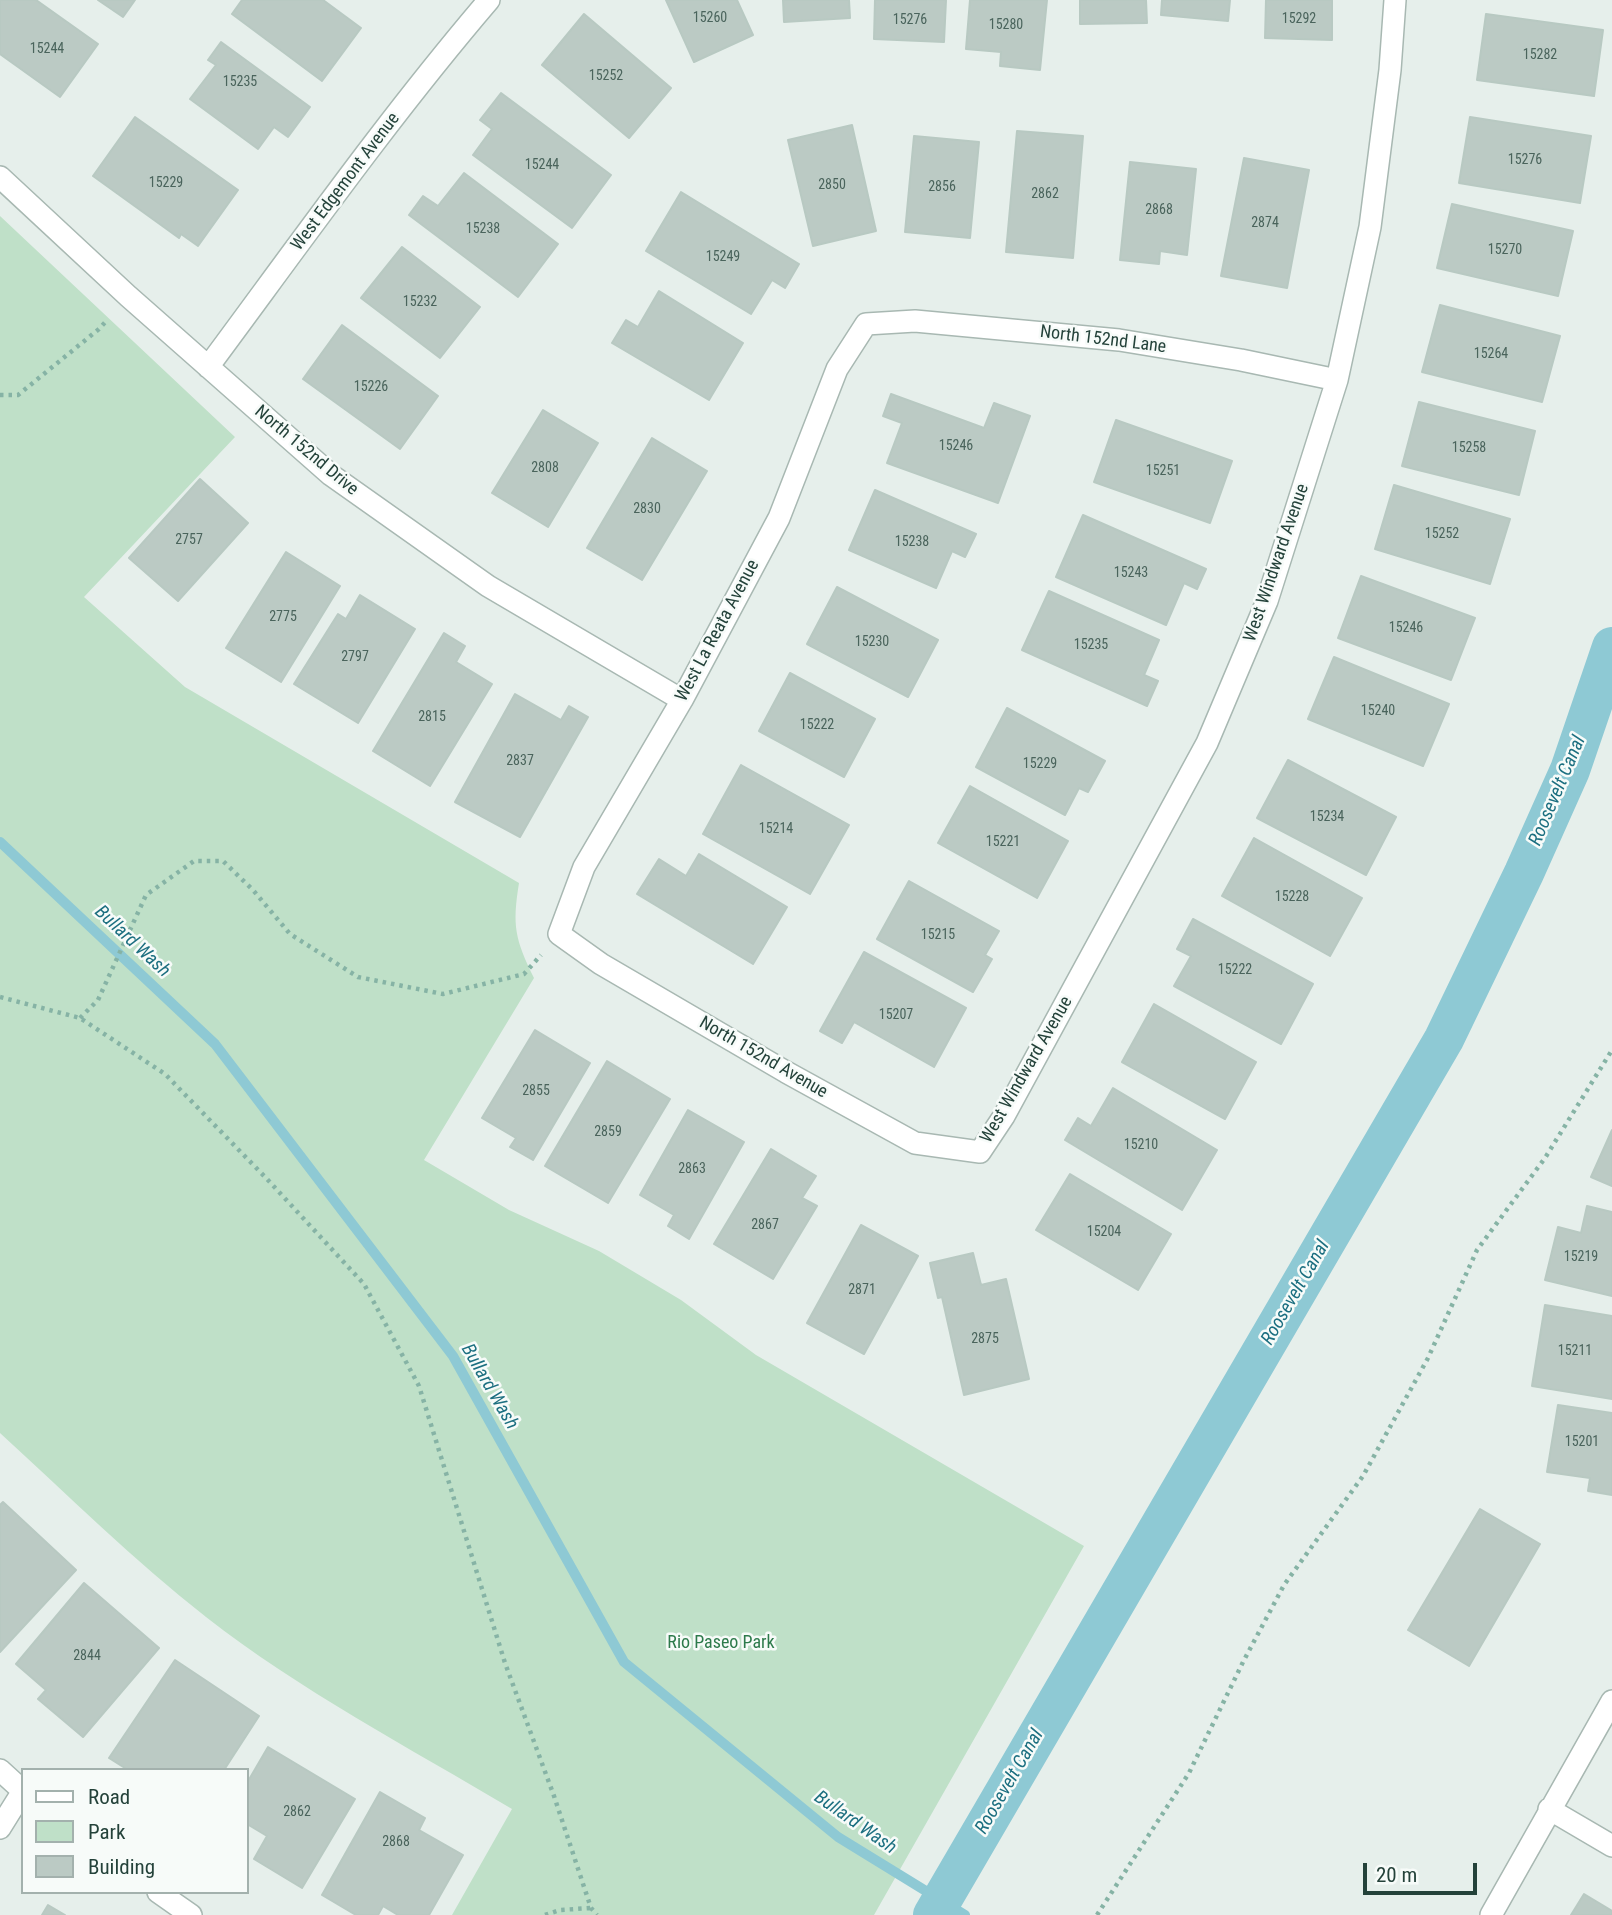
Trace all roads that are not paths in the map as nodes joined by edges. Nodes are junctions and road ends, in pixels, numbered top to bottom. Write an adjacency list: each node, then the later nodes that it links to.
1 (489, 0): 5 (street, West Edgemont Avenue)
2 (1395, 0): 6 (street, West Windward Avenue)
3 (0, 177): 5 (street, North 152nd Drive)
4 (866, 324): 6 (street, North 152nd Lane); 7 (street, West La Reata Avenue)
5 (208, 367): 7 (street, North 152nd Drive)
6 (1337, 380): 9 (street, West Windward Avenue)
7 (682, 700): 8 (street, West La Reata Avenue)
8 (559, 934): 9 (street, North 152nd Avenue)
9 (980, 1152)
10 (1612, 1701): 14 (street)
11 (0, 1770): 12 (street)
12 (21, 1789)
13 (21, 1794): 15 (street)
14 (1549, 1809): 16 (street); 19 (street)
15 (0, 1828)
16 (1612, 1846)
17 (161, 1894): 18 (street)
18 (191, 1915)
19 (1491, 1915)

